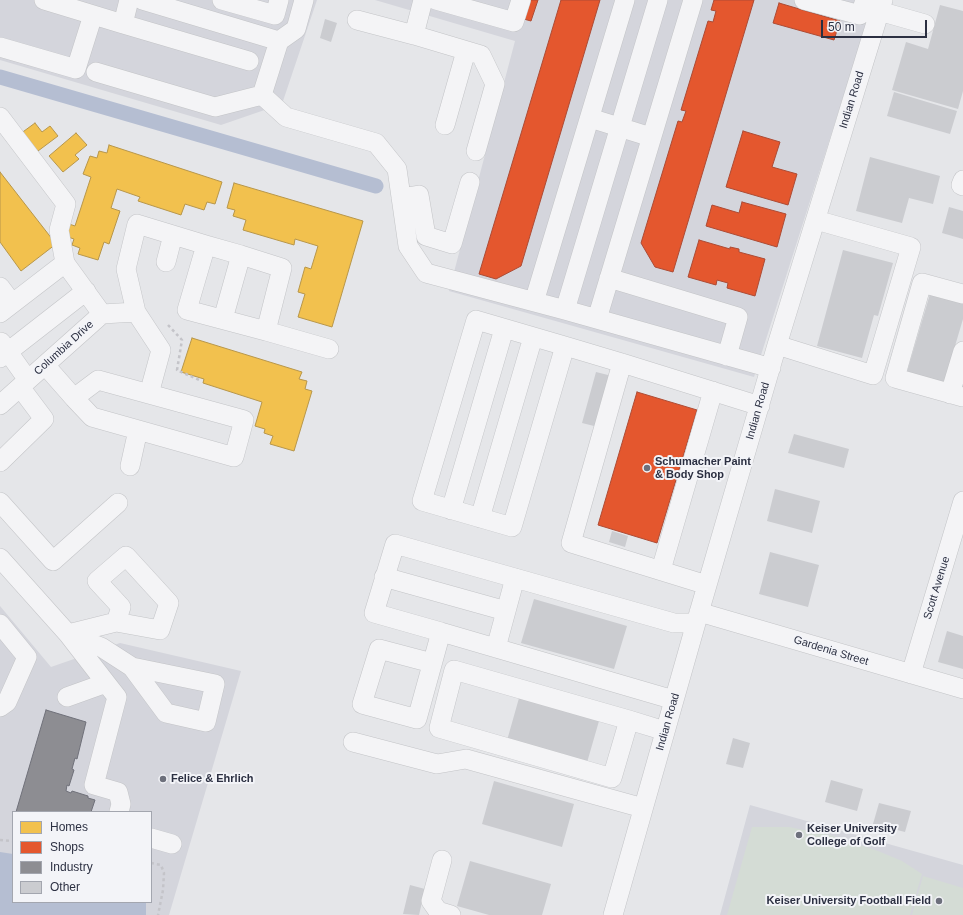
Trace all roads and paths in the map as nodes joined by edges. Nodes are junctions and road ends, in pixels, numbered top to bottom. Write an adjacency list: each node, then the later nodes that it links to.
1 (44, 0): 16 (street)
2 (130, 0): 18 (street)
3 (142, 0): 21 (street)
4 (222, 0): 5 (street)
5 (279, 0)
6 (304, 0): 21 (street)
7 (423, 0): 20 (street)
8 (436, 0): 14 (street)
9 (521, 0): 14 (street)
10 (626, 0): 28 (street)
11 (658, 0): 30 (street)
12 (693, 0): 31 (street)
13 (804, 0): 15 (street)
14 (463, 4)
15 (875, 4): 19 (street); 37 (street, Indian Road)
16 (93, 15): 18 (street); 22 (street)
17 (357, 20): 20 (street)
18 (123, 24): 24 (street)
19 (925, 24)
20 (414, 35): 23 (street)
21 (279, 41): 26 (street)
22 (0, 47)
23 (466, 51): 29 (street); 32 (street)
24 (249, 61)
25 (96, 72): 26 (street)
26 (262, 95): 36 (street)
27 (0, 117): 42 (street)
28 (590, 118): 30 (street); 47 (street)
29 (445, 125)
30 (620, 127): 31 (street); 49 (street)
31 (651, 137): 43 (street)
32 (476, 151)
33 (963, 180): 35 (street)
34 (470, 182): 36 (street)
35 (963, 186)
36 (401, 198): 47 (street)
37 (816, 220): 58 (street, Indian Road); 58 (street)
38 (173, 235): 39 (street); 41 (street); 50 (street)
39 (206, 245): 40 (street); 52 (street)
40 (241, 255): 52 (street); 56 (street)
41 (166, 262)
42 (65, 263): 45 (street); 48 (street)
43 (609, 278): 53 (street); 63 (street)
44 (0, 286): 48 (street)
45 (86, 291): 51 (street); 61 (street)
46 (963, 294): 71 (street)
47 (534, 302): 49 (street)
48 (6, 308)
49 (565, 310): 53 (street)
50 (136, 312): 51 (street, Columbia Drive); 70 (street)
51 (102, 314): 65 (street, Columbia Drive)
52 (223, 319): 56 (street)
53 (596, 319): 63 (street)
54 (168, 325): 67 (path)
55 (504, 329): 57 (street); 81 (street); 81 (street)
56 (266, 331): 60 (street)
57 (533, 337): 59 (street); 82 (street)
58 (777, 345): 66 (street, Indian Road)
59 (565, 346): 64 (street); 82 (street)
60 (329, 348)
61 (3, 351): 68 (street)
62 (963, 351): 71 (street)
63 (727, 356): 66 (street)
64 (622, 363): 69 (street); 85 (street)
65 (44, 365): 68 (street, Columbia Drive); 72 (street)
66 (771, 368): 74 (street, Indian Road)
67 (199, 380)
68 (24, 383): 73 (street, Columbia Drive); 76 (street)
69 (713, 391): 74 (street); 85 (street)
70 (149, 394): 72 (street); 75 (street)
71 (957, 396)
72 (74, 398): 75 (street)
73 (0, 405)
74 (760, 406): 88 (street, Indian Road)
75 (138, 430): 77 (street)
76 (0, 462)
77 (130, 466)
78 (963, 501): 83 (street, Scott Avenue)
79 (0, 502): 80 (street)
80 (118, 504)
81 (451, 510): 82 (street)
82 (480, 518)
83 (958, 532): 98 (street, Scott Avenue)
84 (0, 558): 94 (street)
85 (661, 570): 88 (street)
86 (384, 577): 87 (street, Gardenia Street); 89 (street); 93 (street)
87 (515, 578): 89 (street); 90 (street, Gardenia Street)
88 (707, 585): 90 (street, Indian Road)
89 (506, 611): 95 (street)
90 (698, 617): 98 (street, Gardenia Street); 102 (street, Indian Road)
91 (116, 622): 94 (street)
92 (0, 624): 103 (street)
93 (441, 632): 95 (street); 96 (street)
94 (68, 634): 97 (street); 99 (street)
95 (496, 648): 102 (street)
96 (432, 663)
97 (132, 667)
98 (911, 674): 100 (street, Gardenia Street)
99 (106, 683): 101 (street); 108 (street)
100 (963, 689)
101 (67, 697)
102 (674, 700): 105 (street, Indian Road)
103 (0, 707)
104 (629, 720): 104 (street); 105 (street)
105 (665, 731): 107 (street, Indian Road)
106 (353, 742): 107 (street)
107 (643, 808): 117 (street, Indian Road)
108 (119, 811)
109 (152, 838): 112 (street)
110 (0, 840): 111 (path)
111 (12, 840)
112 (172, 844)
113 (442, 860): 116 (street)
114 (152, 863): 115 (path)
115 (158, 915)
116 (451, 915)
117 (613, 915)

